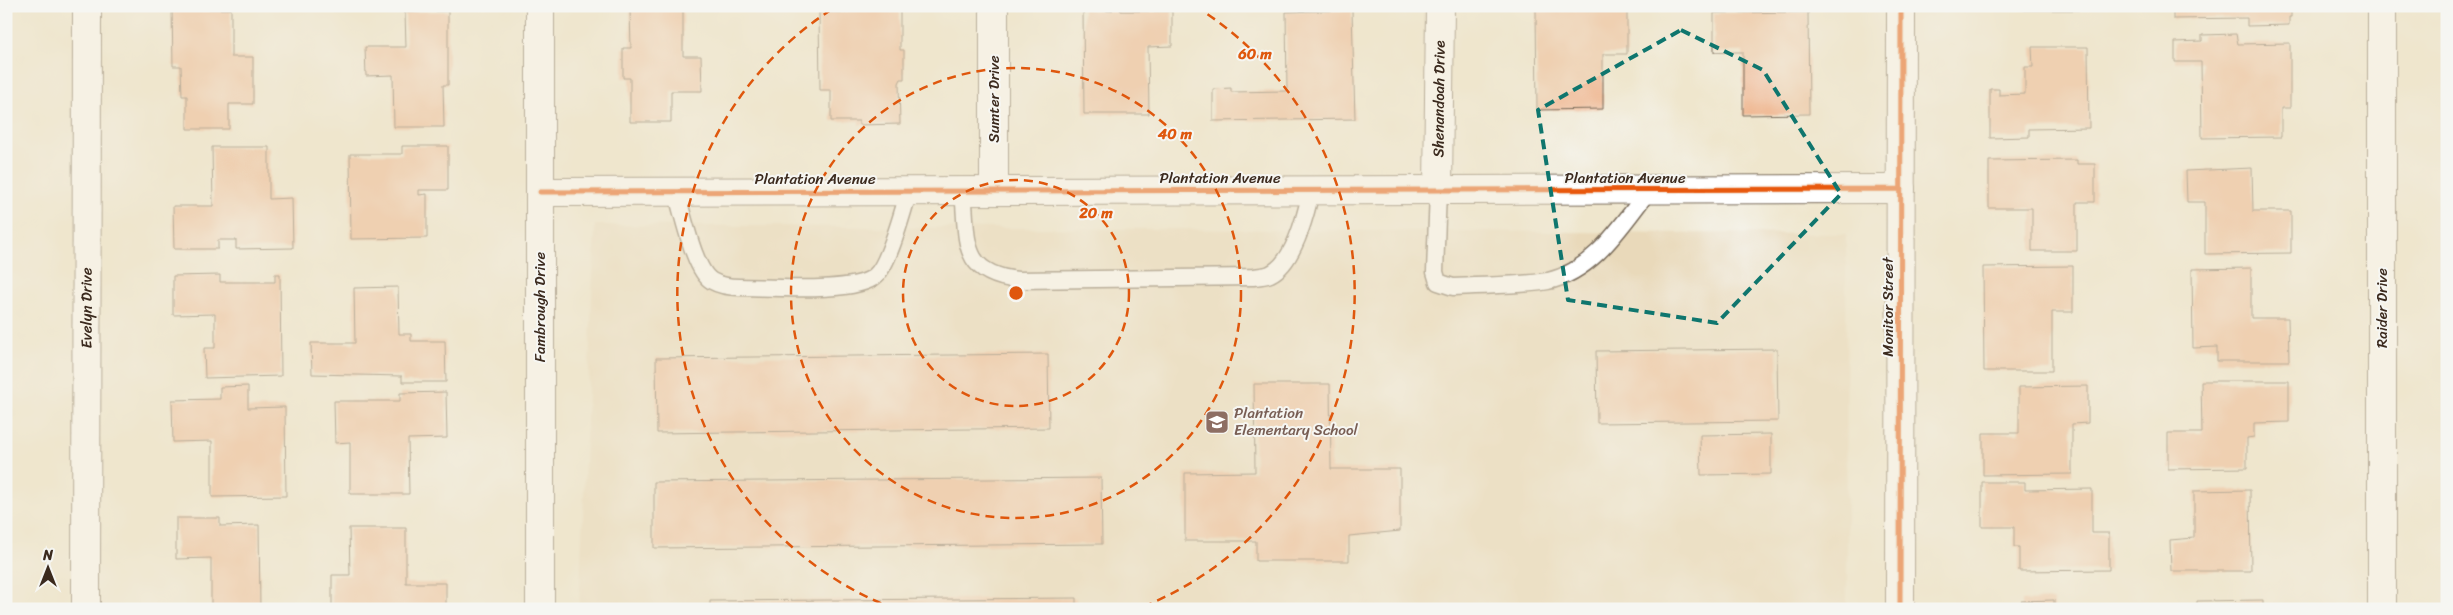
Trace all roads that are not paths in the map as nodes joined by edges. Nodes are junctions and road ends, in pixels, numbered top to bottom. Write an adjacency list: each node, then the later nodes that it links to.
1 (86, 6): 16 (street, Evelyn Drive)
2 (540, 6): 14 (street, Fambrough Drive)
3 (994, 6): 13 (street, Sumter Drive)
4 (1440, 6): 9 (street, Shenandoah Drive)
5 (1901, 6): 7 (street, Monitor Street)
6 (2382, 6): 19 (street, Raider Drive)
7 (1901, 189): 10 (street, Plantation Avenue); 18 (street, Monitor Street)
8 (1311, 190): 9 (street, Plantation Avenue); 12 (lane); 13 (street, Plantation Avenue)
9 (1438, 190): 10 (street, Plantation Avenue); 10 (lane)
10 (1648, 190)
11 (910, 191): 12 (street, Plantation Avenue); 15 (street, Plantation Avenue); 15 (lane)
12 (963, 191): 13 (street, Plantation Avenue)
13 (994, 191)
14 (540, 192): 15 (street, Plantation Avenue); 17 (street, Fambrough Drive)
15 (676, 192)
16 (86, 609)
17 (540, 609)
18 (1900, 609)
19 (2382, 609)

